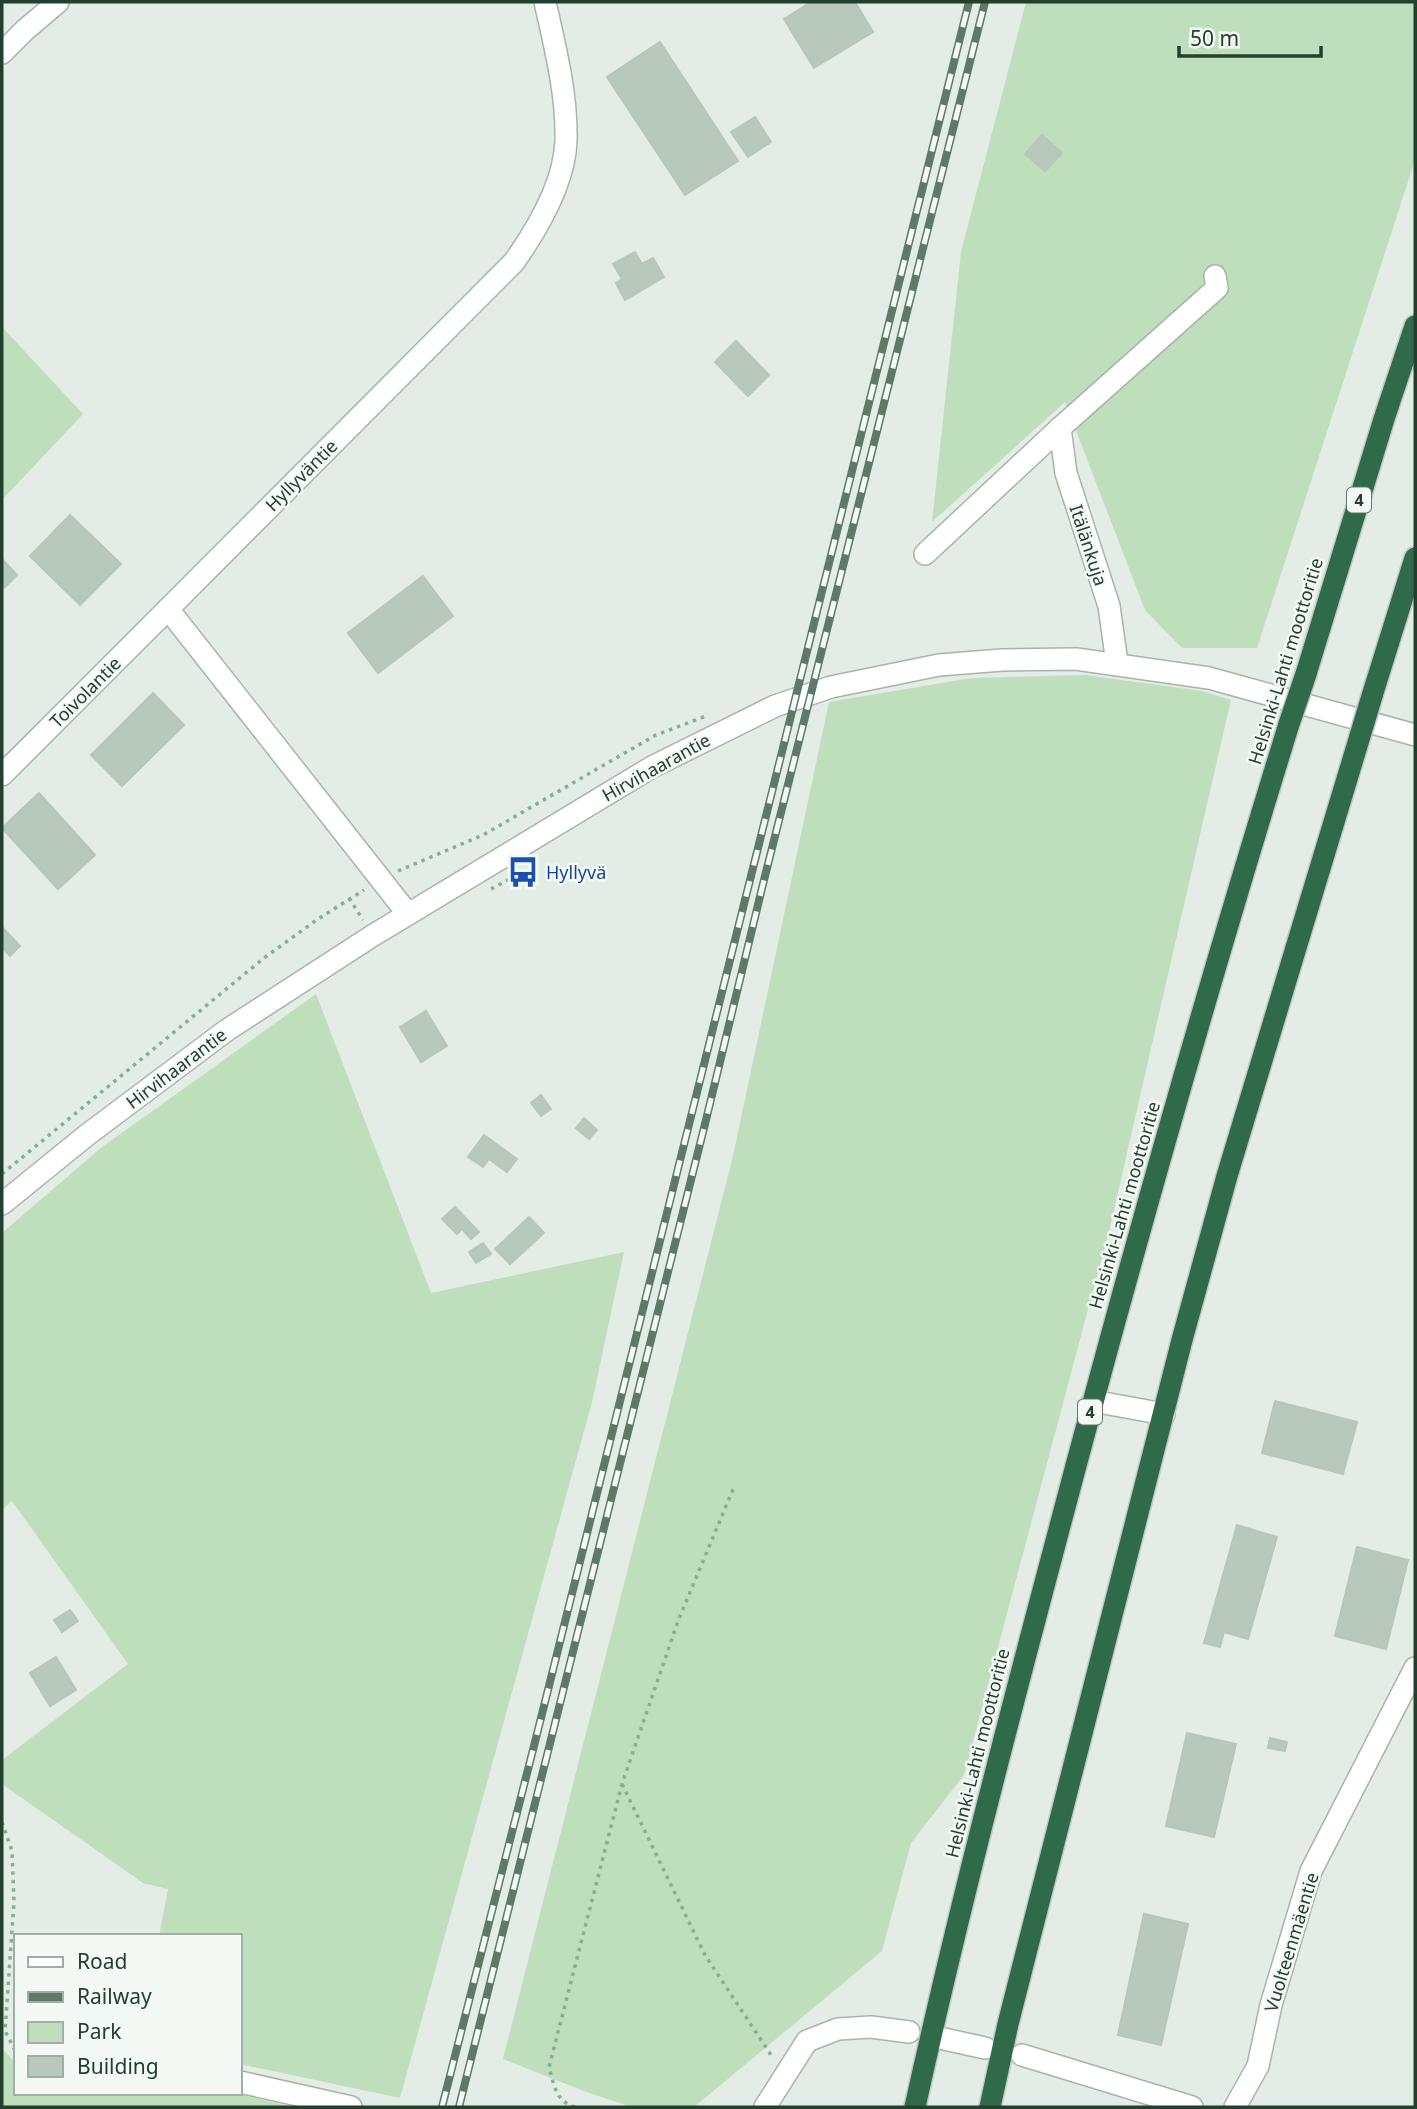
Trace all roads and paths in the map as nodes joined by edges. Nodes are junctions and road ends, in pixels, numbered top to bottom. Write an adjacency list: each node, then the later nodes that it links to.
1 (58, 2): 3 (street)
2 (545, 2): 9 (street, Hyllyväntie)
3 (2, 53)
4 (1214, 276): 6 (street)
5 (1415, 326): 18 (highway, Helsinki-Lahti moottoritie / 4, bridge)
6 (1060, 428): 7 (street); 10 (street, Itälänkuja)
7 (925, 554)
8 (1414, 562): 19 (highway, bridge)
9 (168, 609): 13 (street, Toivolantie); 14 (street)
10 (1117, 663): 12 (street, Hirvihaarantie); 15 (street, Hirvihaarantie)
11 (710, 715): 14 (path)
12 (1415, 735)
13 (2, 775)
14 (381, 879): 15 (street); 16 (path)
15 (408, 914): 17 (street, Hirvihaarantie)
16 (2, 1174)
17 (2, 1204)
18 (1093, 1401): 19 (street); 34 (highway, Helsinki-Lahti moottoritie / 4)
19 (1164, 1415): 35 (highway)
20 (734, 1487): 22 (path)
21 (1415, 1668): 37 (street, Vuolteenmäentie)
22 (622, 1784): 29 (path); 32 (path)
23 (2, 1822): 26 (path)
24 (909, 2032): 29 (street)
25 (944, 2039): 27 (street)
26 (14, 2048)
27 (985, 2048)
28 (1022, 2055): 36 (street)
29 (785, 2077): 33 (street)
30 (242, 2082): 31 (street)
31 (351, 2107)
32 (575, 2107)
33 (765, 2107)
34 (915, 2107)
35 (990, 2107)
36 (1192, 2107)
37 (1235, 2107)

